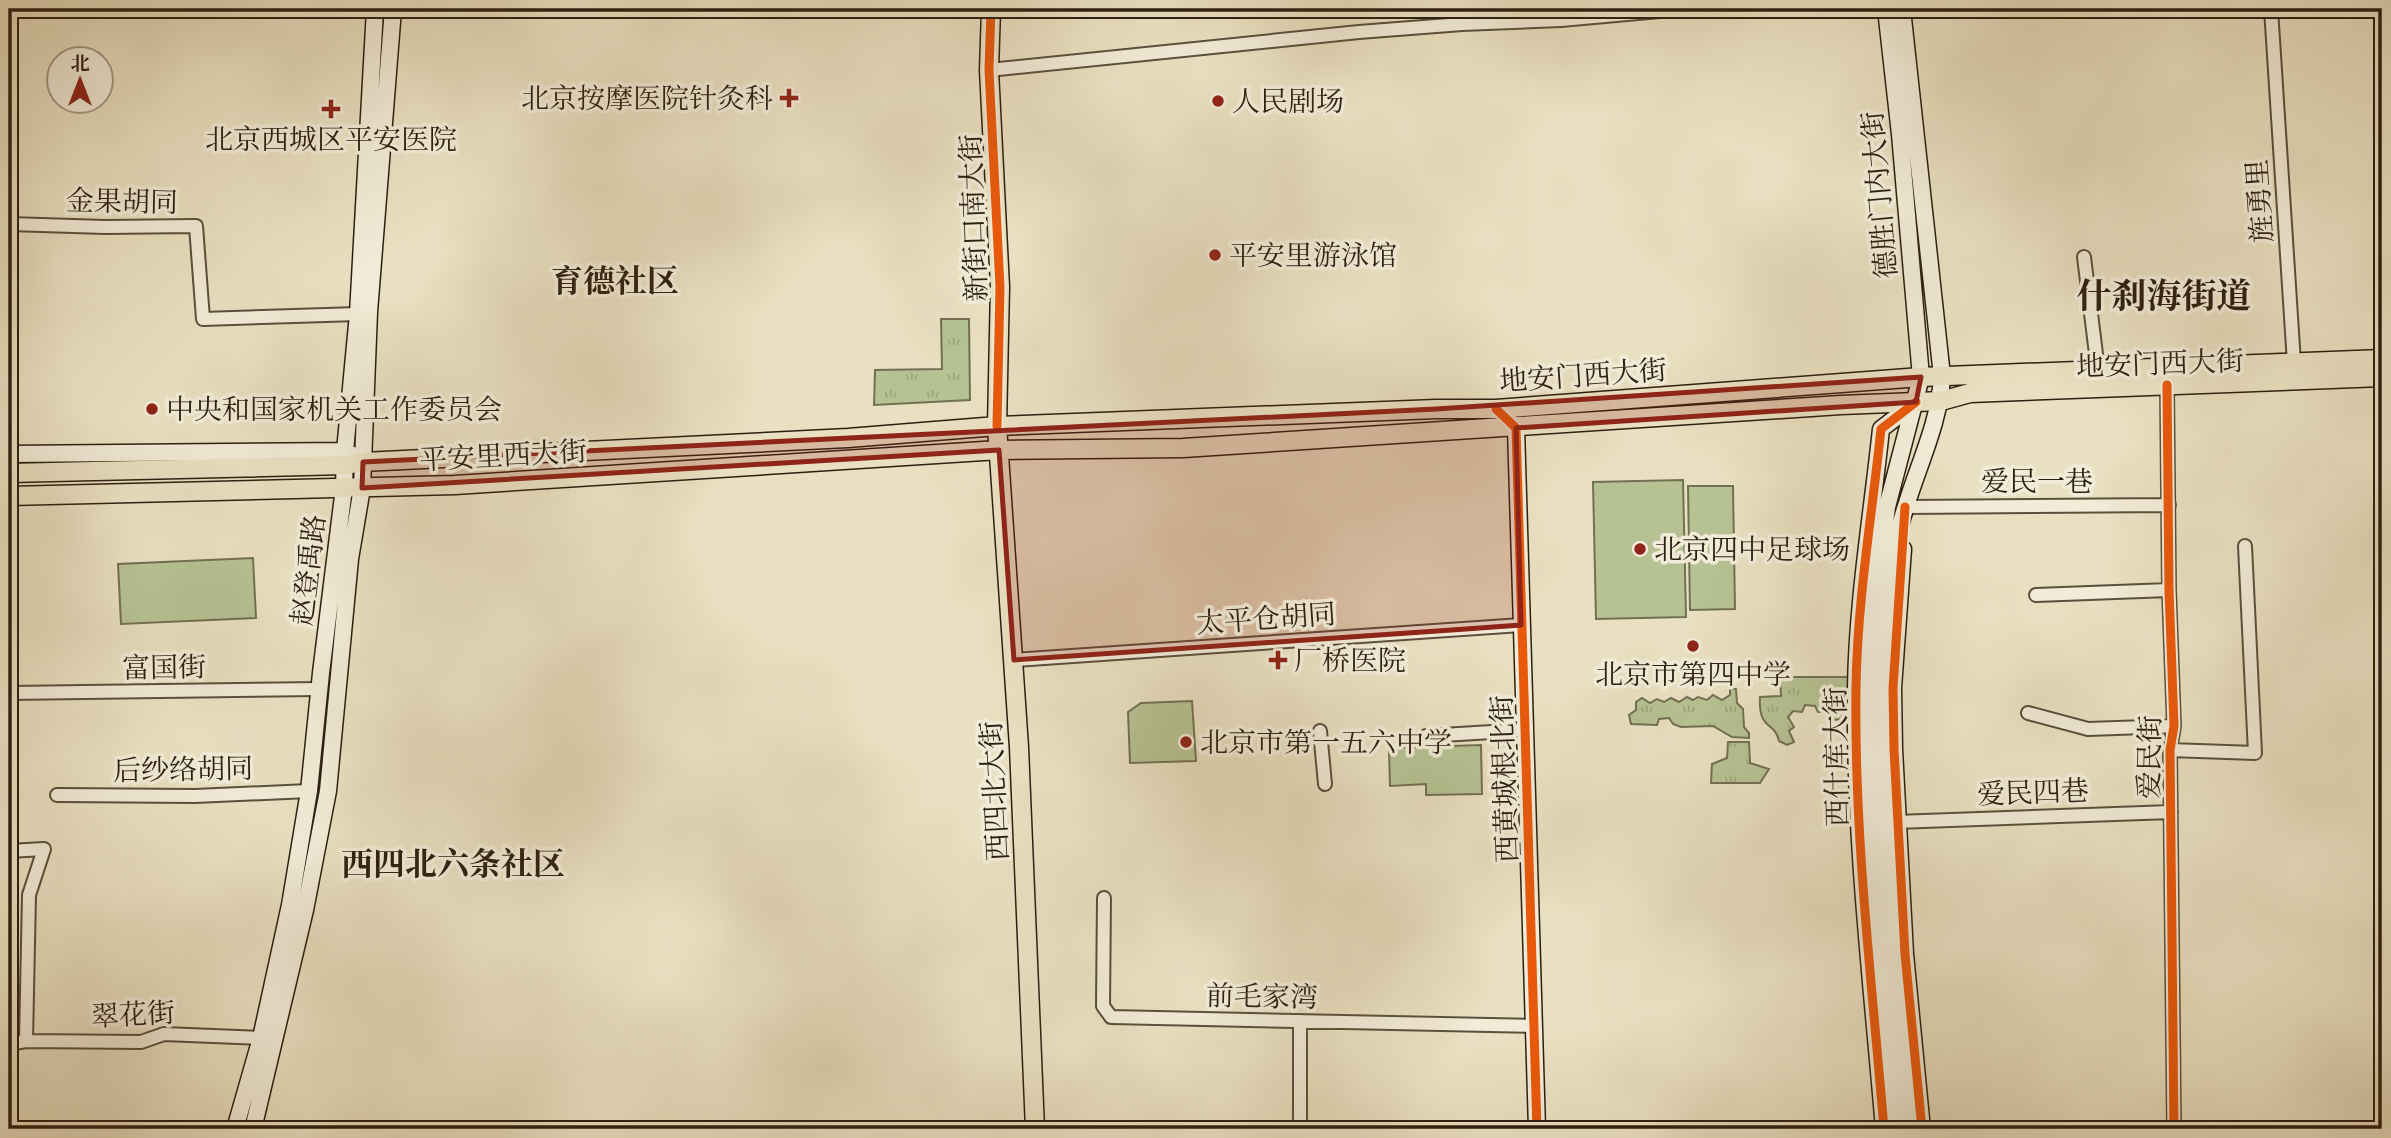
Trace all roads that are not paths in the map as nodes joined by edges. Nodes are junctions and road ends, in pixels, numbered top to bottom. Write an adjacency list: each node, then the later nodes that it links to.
1 (375, 9): 12 (main road, 赵登禹路)
2 (393, 9): 27 (main road, 赵登禹路)
3 (991, 9): 9 (main road, 新街口南大街)
4 (1682, 9): 9 (street)
5 (1886, 9): 8 (main road, 德胜门内大街)
6 (1902, 9): 8 (main road, 德胜门内大街)
7 (2271, 9): 14 (street, 旌勇里)
8 (1897, 33): 16 (main road, 德胜门内大街); 17 (main road, 德胜门内大街)
9 (989, 70): 23 (main road, 新街口南大街)
10 (9, 224): 12 (street, 金果胡同)
11 (2084, 257): 15 (street)
12 (358, 314): 27 (main road, 赵登禹路)
13 (2382, 359): 14 (main road, 地安门西大街)
14 (2294, 363): 15 (main road, 地安门西大街)
15 (2098, 370): 16 (main road, 地安门西大街)
16 (1942, 376): 17 (main road, 地安门西大街); 21 (main road, 德胜门内大街)
17 (1921, 377): 20 (main road, 德胜门内大街); 22 (main road, 地安门西大街)
18 (2382, 377): 19 (main road, 地安门西大街)
19 (2167, 385): 21 (main road, 地安门西大街); 31 (street, 爱民街)
20 (1916, 401): 21 (main road, 地安门西大街); 24 (main road, 地安门西大街); 63 (main road, 西什库大街); 64 (main road, 西什库大街)
21 (1941, 401): 32 (main road, 西什库大街)
22 (1496, 409): 23 (main road, 地安门西大街); 24 (main road)
23 (997, 426): 25 (main road, 新街口南大街); 27 (main road, 平安里西大街)
24 (1516, 428): 25 (main road, 地安门西大街); 36 (main road, 西黄城根北街)
25 (999, 450): 29 (main road, 平安里西大街); 37 (main road, 西四北大街)
26 (9, 454): 27 (main road)
27 (352, 459): 28 (main road, 平安里西大街); 29 (main road, 赵登禹路)
28 (9, 472)
29 (353, 488): 30 (main road, 平安里西大街); 38 (main road, 赵登禹路); 59 (main road, 赵登禹路)
30 (9, 496)
31 (2169, 505): 32 (street, 爱民一巷); 34 (street, 爱民街)
32 (1905, 507): 50 (main road, 西什库大街); 65 (main road, 西什库大街)
33 (2245, 546): 45 (street)
34 (2169, 590): 35 (street); 41 (street, 爱民街)
35 (2036, 595)
36 (1521, 625): 37 (street, 太平仓胡同); 42 (main road, 西黄城根北街)
37 (1014, 660): 60 (main road, 西四北大街)
38 (320, 689): 39 (street, 富国街); 47 (main road, 赵登禹路)
39 (9, 693)
40 (2028, 712): 41 (street)
41 (2174, 726): 45 (street, 爱民街)
42 (1525, 730): 44 (street); 54 (main road, 西黄城根北街)
43 (1320, 732): 46 (street)
44 (1426, 736)
45 (2170, 750): 49 (street, 爱民街)
46 (1325, 784)
47 (309, 790): 48 (street, 后纱络胡同); 55 (main road, 赵登禹路)
48 (57, 795)
49 (2171, 811): 50 (street, 爱民四巷); 67 (street, 爱民街)
50 (1896, 821): 66 (main road, 西什库大街)
51 (9, 851): 56 (street)
52 (1104, 898): 53 (street, 前毛家湾)
53 (1300, 1021): 54 (street, 前毛家湾); 61 (street)
54 (1534, 1026): 62 (main road, 西黄城根北街)
55 (261, 1038): 56 (street, 翠花街); 58 (main road, 赵登禹路)
56 (26, 1041): 57 (street, 翠花街)
57 (9, 1044)
58 (235, 1129)
59 (253, 1129)
60 (1035, 1129)
61 (1300, 1129)
62 (1537, 1129)
63 (1884, 1129)
64 (1897, 1129)
65 (1909, 1129)
66 (1922, 1129)
67 (2174, 1129)

